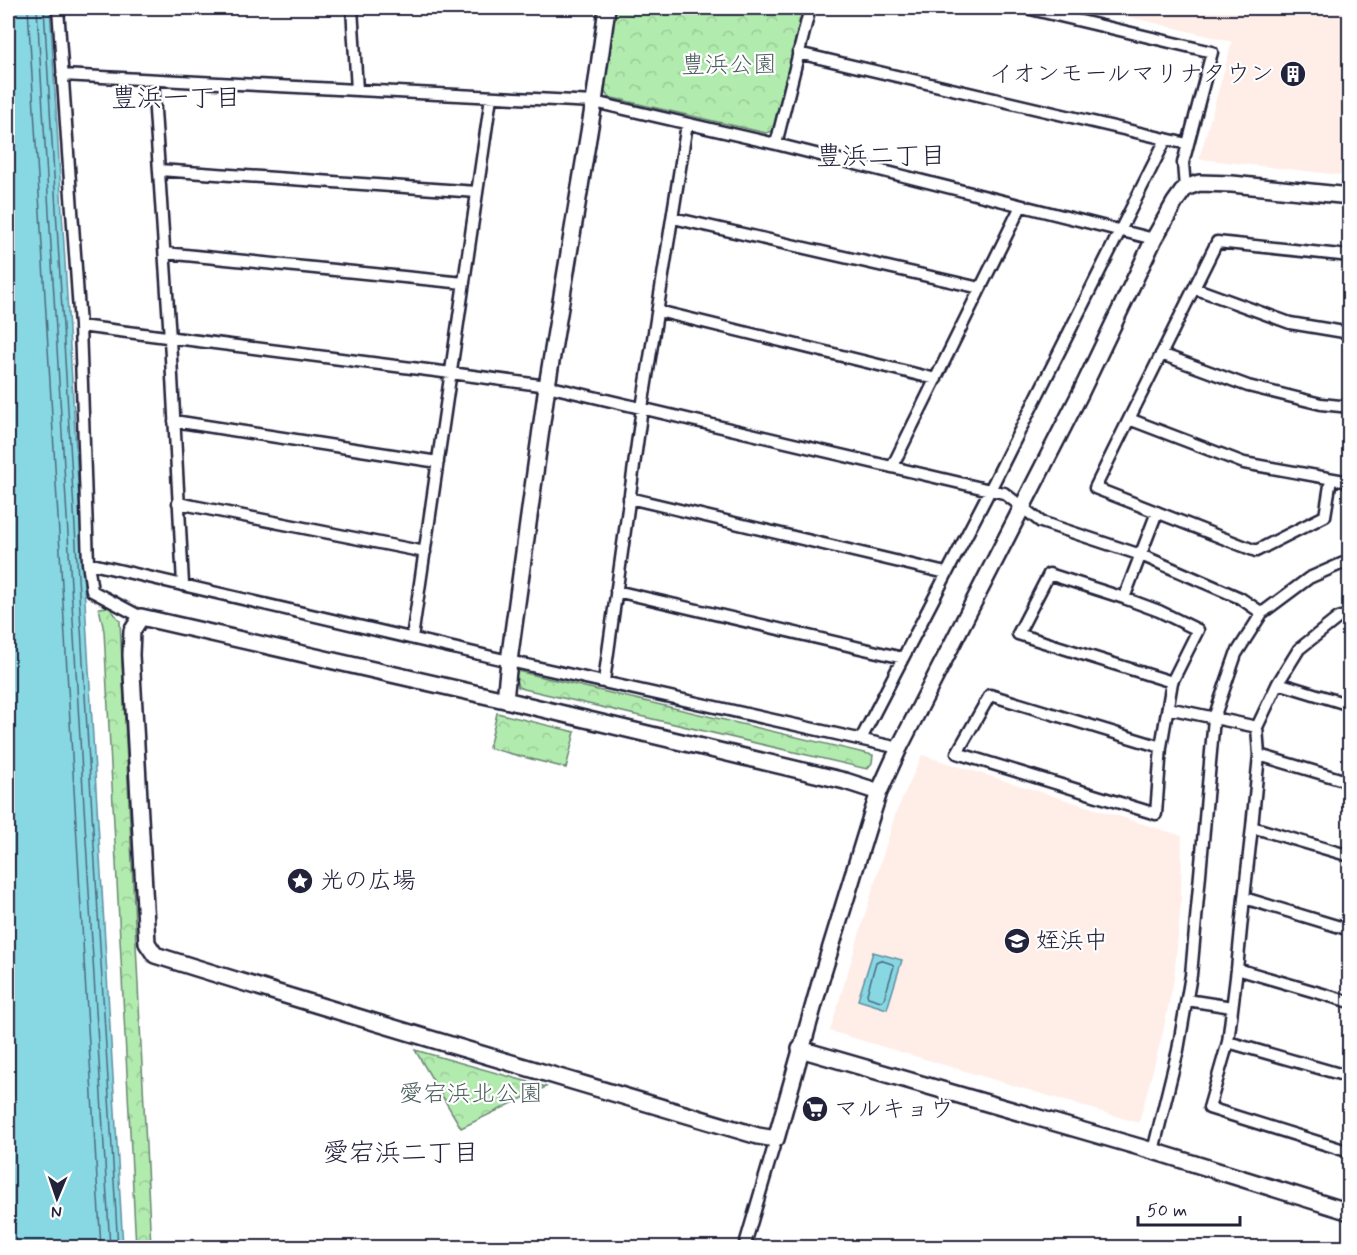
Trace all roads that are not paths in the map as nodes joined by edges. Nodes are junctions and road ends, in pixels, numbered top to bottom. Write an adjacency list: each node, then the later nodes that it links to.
1 (58, 8): 8 (street)
2 (352, 8): 10 (street)
3 (600, 8): 4 (street)
4 (607, 8): 12 (street)
5 (810, 8): 7 (street)
6 (1030, 8): 16 (street)
7 (798, 53): 14 (street); 15 (street)
8 (62, 75): 9 (street); 32 (street)
9 (153, 80): 10 (street); 17 (street)
10 (357, 90): 11 (street)
11 (490, 97): 12 (street); 19 (street)
12 (594, 102): 13 (street); 38 (street)
13 (687, 124): 15 (street); 23 (street)
14 (1166, 139): 16 (street); 24 (street)
15 (776, 144): 22 (street)
16 (1187, 144): 18 (street)
17 (159, 170): 19 (street); 26 (street)
18 (1185, 188): 20 (street); 25 (street)
19 (477, 192): 28 (street)
20 (1350, 196)
21 (1350, 203): 50 (street)
22 (1021, 206): 24 (street); 29 (street)
23 (673, 218): 29 (street); 31 (street)
24 (1120, 230): 25 (street); 47 (street)
25 (1154, 239): 50 (street)
26 (165, 253): 28 (street); 34 (street)
27 (1350, 256): 30 (street)
28 (464, 283): 36 (street)
29 (980, 288): 37 (street)
30 (1194, 288): 33 (street); 35 (street)
31 (658, 311): 37 (street); 40 (street)
32 (80, 326): 34 (street); 55 (street)
33 (1350, 333)
34 (170, 339): 36 (street); 42 (street)
35 (1161, 354): 39 (street); 41 (street)
36 (451, 373): 38 (street); 43 (street)
37 (936, 379): 44 (street)
38 (547, 386): 40 (street); 65 (street)
39 (1350, 406)
40 (642, 408): 44 (street); 48 (street)
41 (1129, 419): 45 (street); 51 (street)
42 (174, 421): 43 (street); 49 (street)
43 (438, 462): 52 (street)
44 (892, 467): 47 (street)
45 (1332, 479): 46 (street); 51 (street)
46 (1350, 482)
47 (990, 490): 50 (street); 56 (street)
48 (629, 498): 56 (street); 58 (street)
49 (178, 502): 52 (street); 57 (street)
50 (1026, 510): 53 (street); 76 (street); 89 (street)
51 (1157, 512): 53 (street)
52 (425, 552): 63 (street)
53 (1141, 555): 59 (street); 60 (street)
54 (1350, 560): 60 (street)
55 (88, 562): 57 (street); 62 (street)
56 (946, 573): 64 (street)
57 (183, 584): 63 (street)
58 (616, 591): 64 (street); 66 (street)
59 (1124, 598): 67 (street); 67 (street)
60 (1262, 613): 72 (street)
61 (1350, 614): 68 (street)
62 (141, 617): 69 (street); 91 (street)
63 (412, 638): 65 (street)
64 (903, 658): 74 (street)
65 (509, 661): 66 (street); 69 (street)
66 (604, 681): 74 (street)
67 (1172, 682): 71 (street)
68 (1278, 683): 70 (street); 73 (street)
69 (505, 700): 79 (street)
70 (1350, 705)
71 (1168, 708): 72 (street); 75 (street)
72 (1214, 718): 73 (street); 85 (street)
73 (1257, 727): 77 (street)
74 (861, 740): 76 (street)
75 (1161, 747): 75 (street)
76 (899, 748): 79 (street)
77 (1259, 755): 78 (street); 80 (street)
78 (1350, 782)
79 (879, 792): 89 (street)
80 (1252, 827): 81 (street); 82 (street)
81 (1350, 856)
82 (1244, 898): 83 (street); 84 (street)
83 (1350, 930)
84 (1237, 969): 86 (street); 87 (street)
85 (1187, 1000): 87 (street); 92 (street)
86 (1350, 1002)
87 (1232, 1007): 88 (street)
88 (1228, 1042): 90 (street); 93 (street)
89 (805, 1050): 91 (street); 92 (street)
90 (1350, 1077)
91 (776, 1139): 95 (street)
92 (1152, 1151): 94 (street)
93 (1350, 1152)
94 (1350, 1212)
95 (744, 1248)

